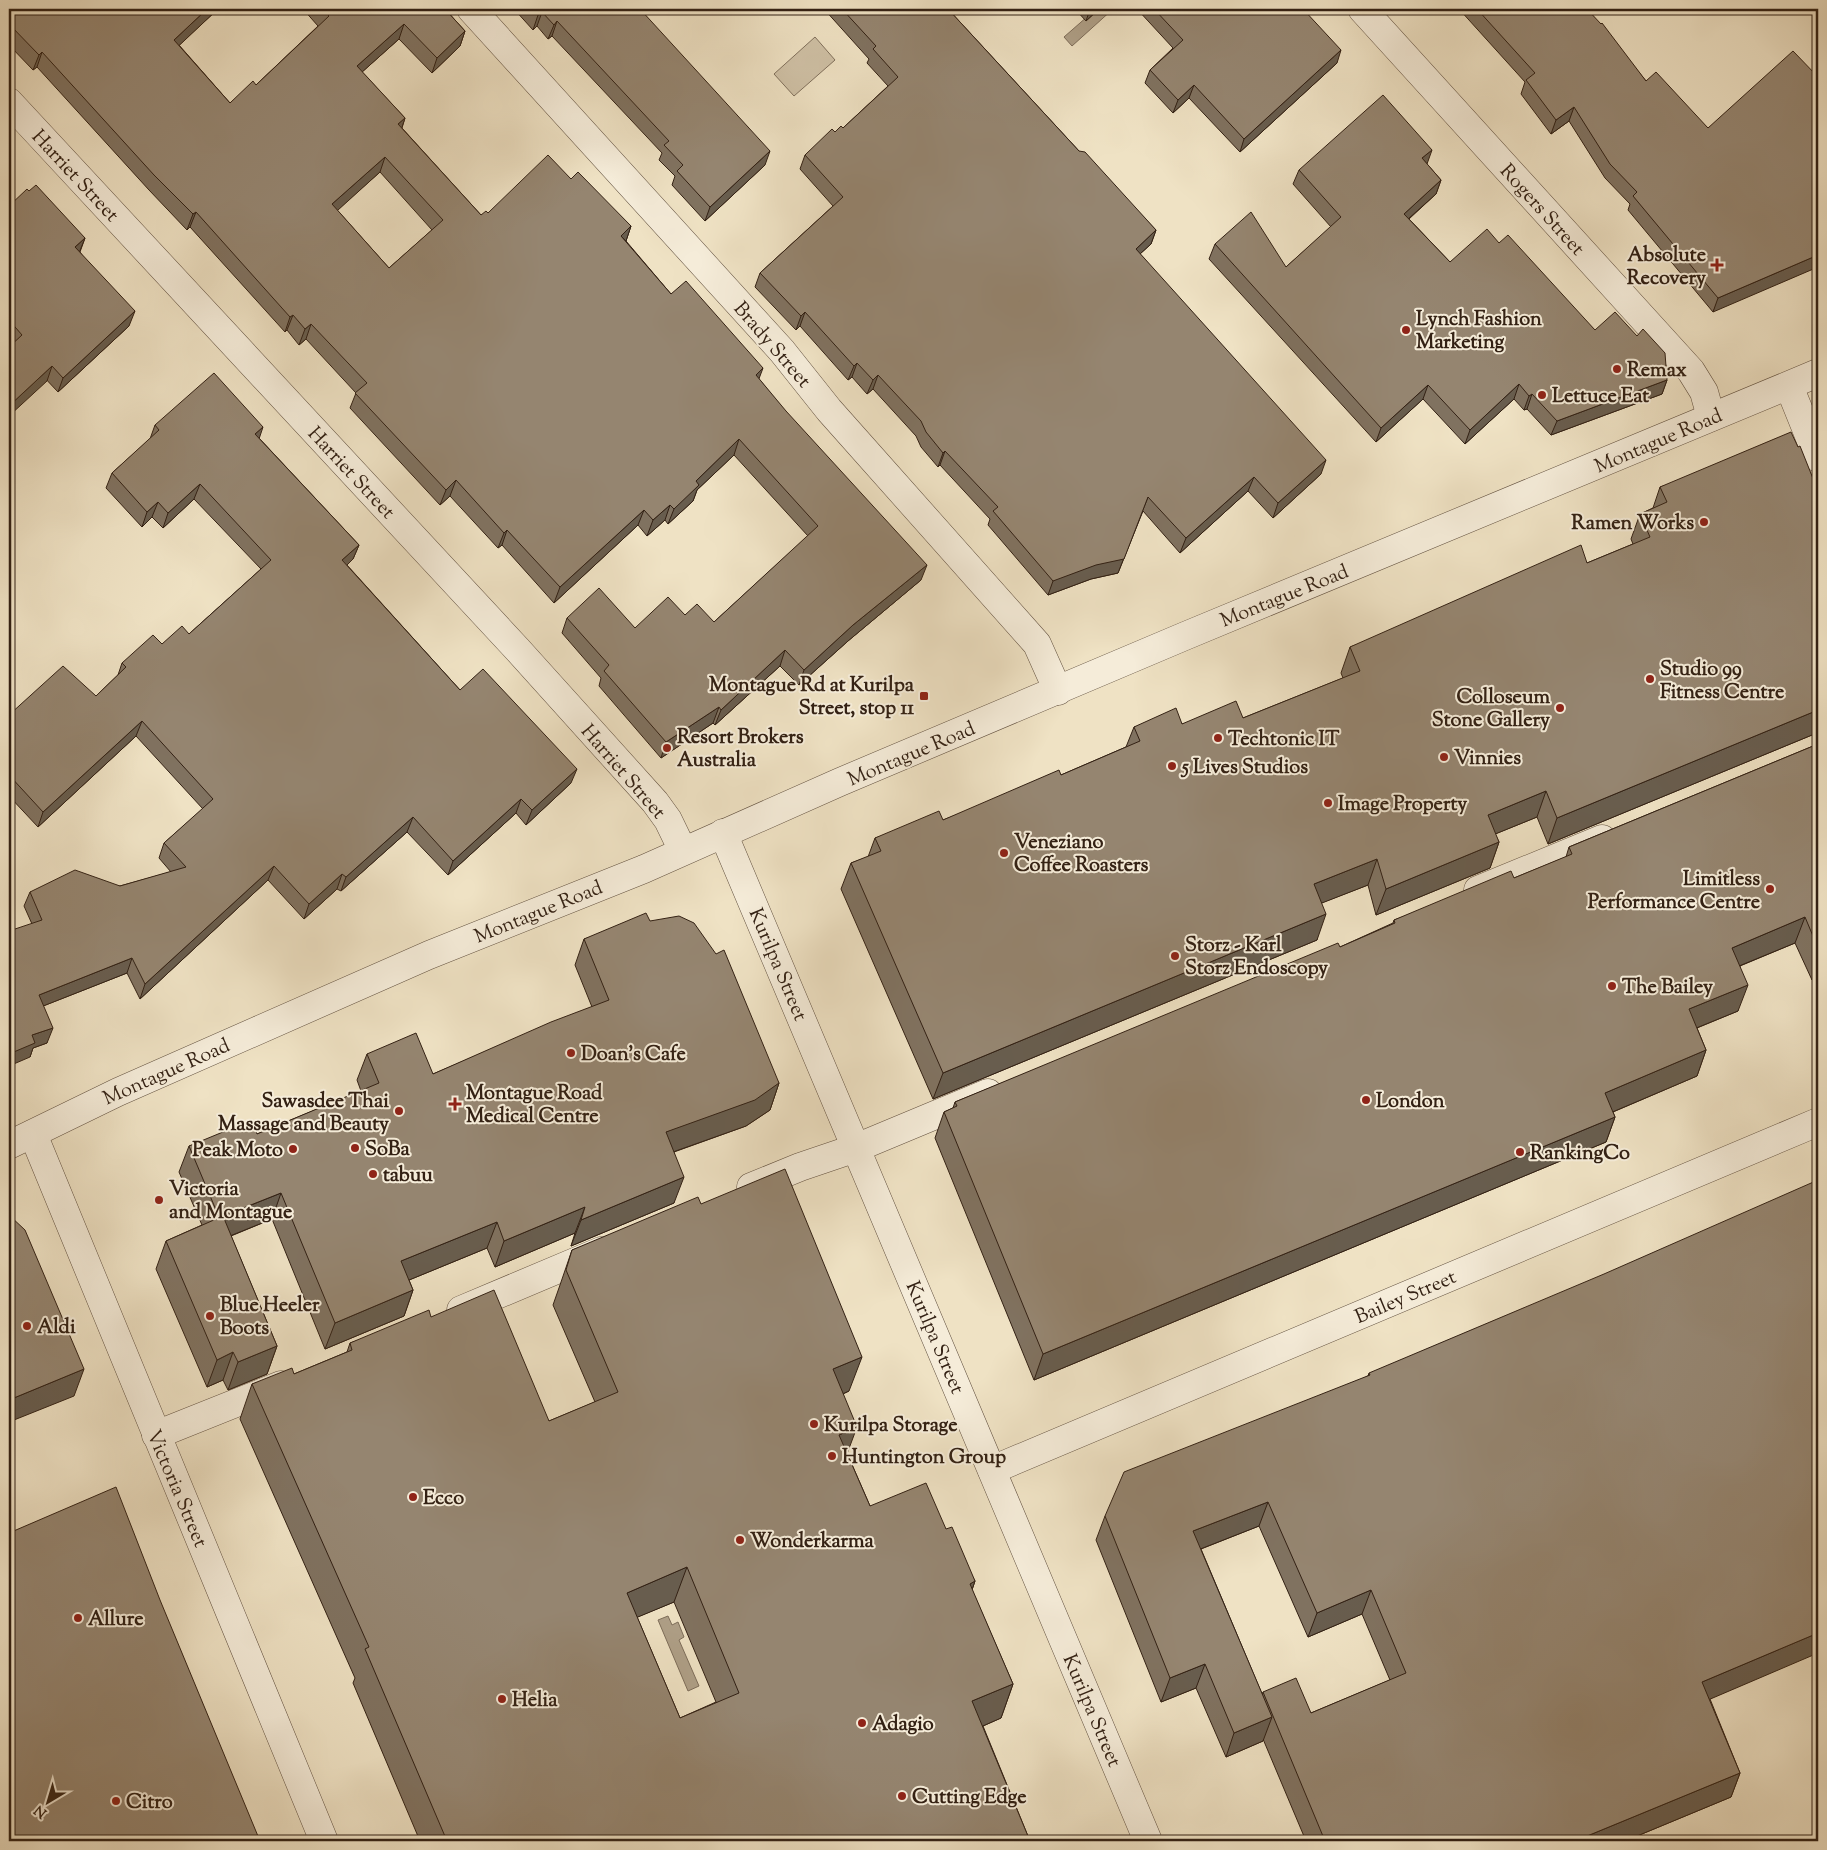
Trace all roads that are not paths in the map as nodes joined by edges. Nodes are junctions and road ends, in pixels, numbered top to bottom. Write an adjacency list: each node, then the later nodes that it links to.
1 (471, 9): 8 (street, Brady Street)
2 (1362, 9): 6 (street, Rogers Street)
3 (14, 119): 11 (street, Harriet Street)
4 (1818, 373): 5 (street, Montague Road)
5 (1789, 386): 6 (street, Montague Road); 7 (street)
6 (1711, 417): 8 (street, Montague Road)
7 (1818, 458)
8 (1058, 691): 10 (street, Montague Road)
9 (1625, 829): 12 (street)
10 (723, 833): 11 (street, Montague Road); 16 (street, Kurilpa Street)
11 (683, 850): 15 (street, Montague Road)
12 (1452, 900)
13 (1008, 1085): 16 (street)
14 (1818, 1122): 22 (street, Bailey Street)
15 (21, 1140): 21 (street, Victoria Street)
16 (856, 1148): 17 (street); 22 (street, Kurilpa Street)
17 (728, 1197)
18 (622, 1242): 19 (street)
19 (442, 1318)
20 (305, 1375): 21 (street)
21 (156, 1435): 23 (street, Victoria Street)
22 (992, 1470): 24 (street, Kurilpa Street)
23 (324, 1841)
24 (1148, 1841)

